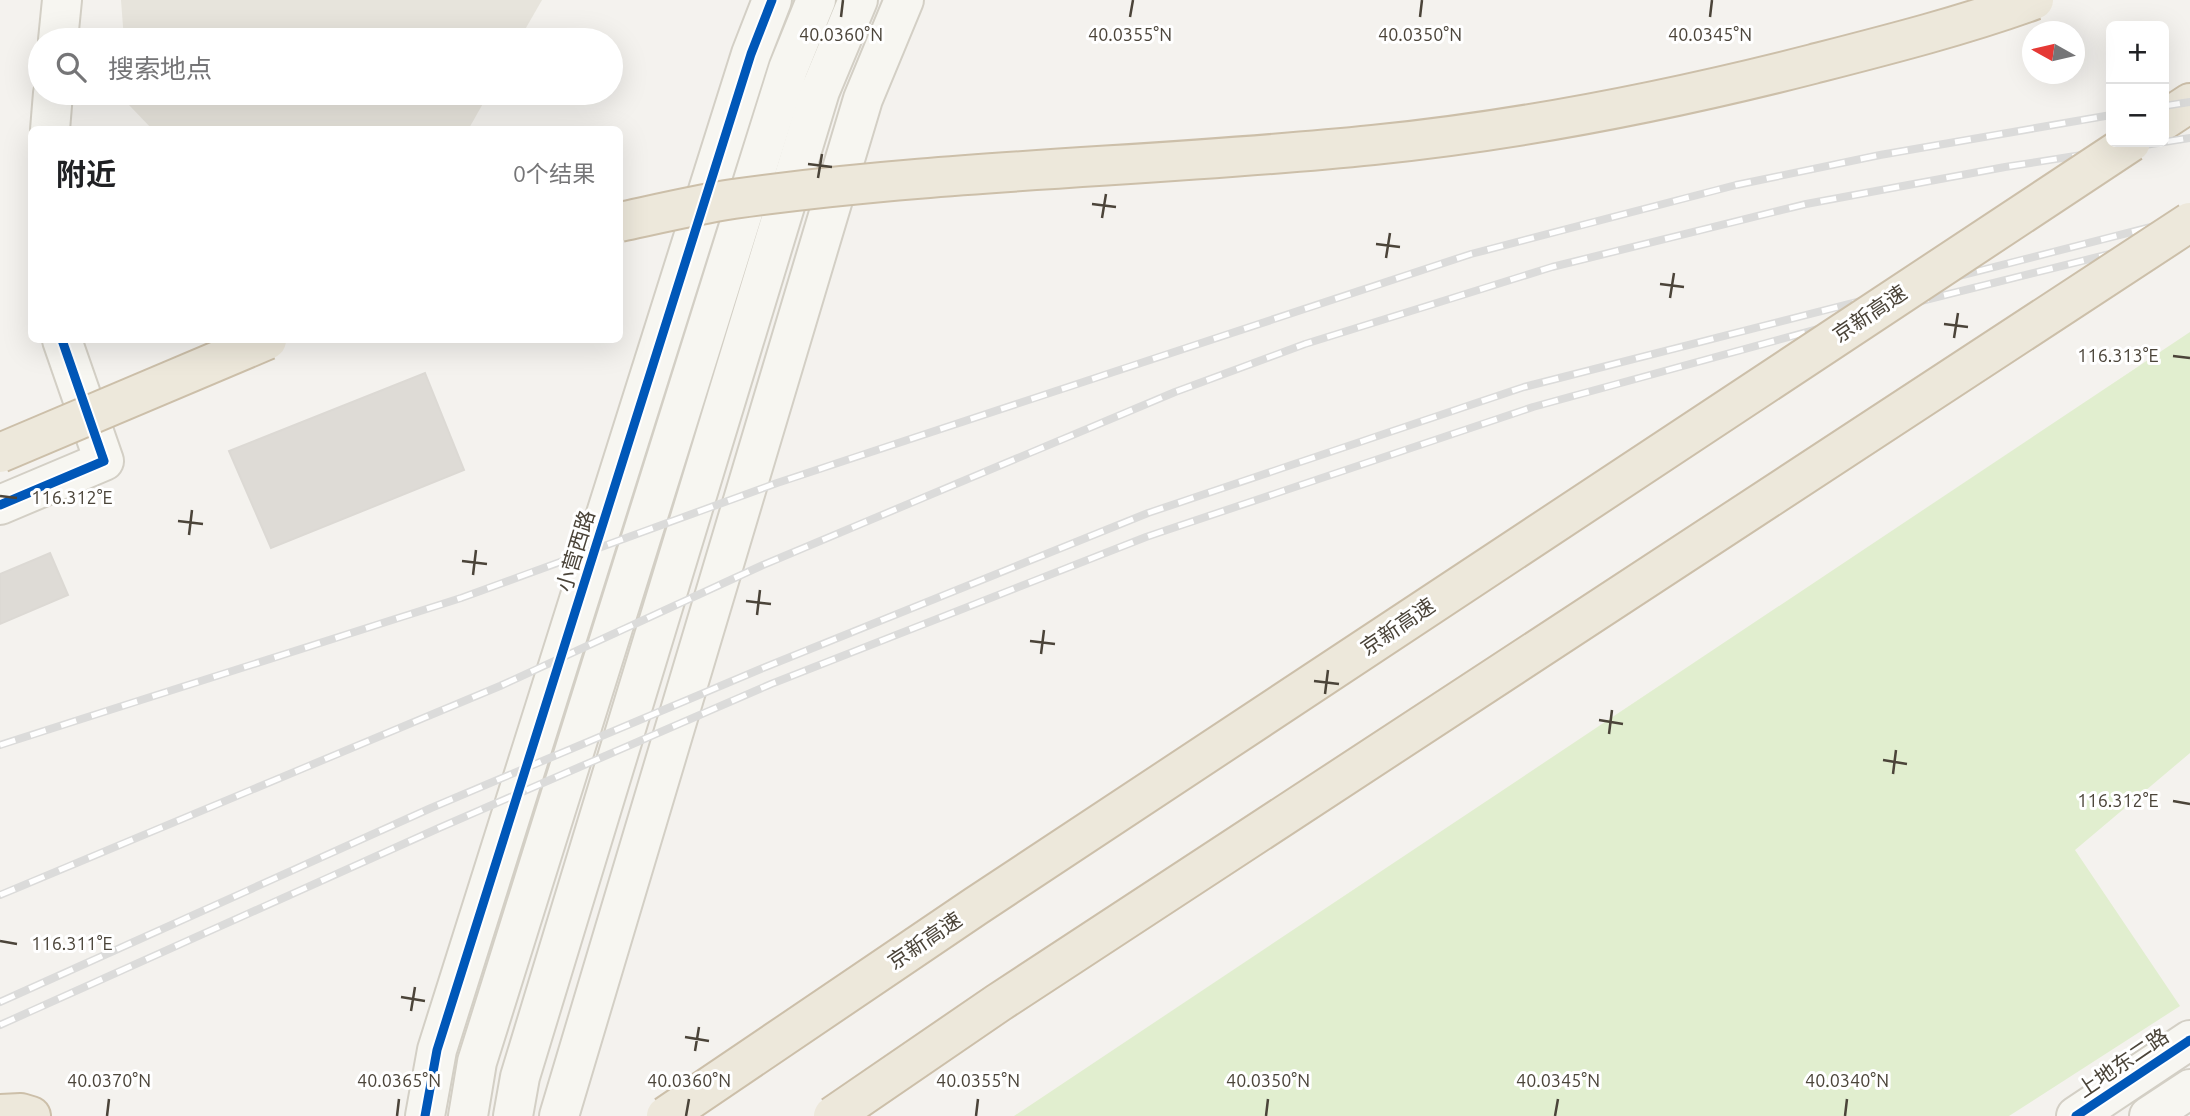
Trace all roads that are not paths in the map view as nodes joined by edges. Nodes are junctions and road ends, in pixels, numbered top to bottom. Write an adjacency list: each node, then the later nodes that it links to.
1 (62, 0): 7 (street)
2 (772, 0): 23 (street, 小营西路)
3 (816, 0): 24 (street)
4 (858, 0): 25 (street)
5 (904, 0): 26 (street)
6 (2035, 0): 13 (highway, bridge)
7 (59, 28)
8 (2190, 103): 10 (highway)
9 (52, 105): 11 (street)
10 (2169, 117)
11 (50, 126)
12 (2123, 147): 27 (highway, 京新高速, bridge)
13 (623, 221)
14 (2190, 222): 28 (highway, bridge)
15 (63, 343): 18 (street)
16 (260, 343): 17 (highway, bridge)
17 (0, 453)
18 (0, 505)
19 (2190, 1040): 29 (street, 上地东二路)
20 (2190, 1089): 30 (street)
21 (0, 1114): 22 (highway)
22 (31, 1116)
23 (425, 1116)
24 (468, 1116)
25 (513, 1116)
26 (559, 1116)
27 (666, 1116)
28 (833, 1116)
29 (2076, 1116)
30 (2149, 1116)

